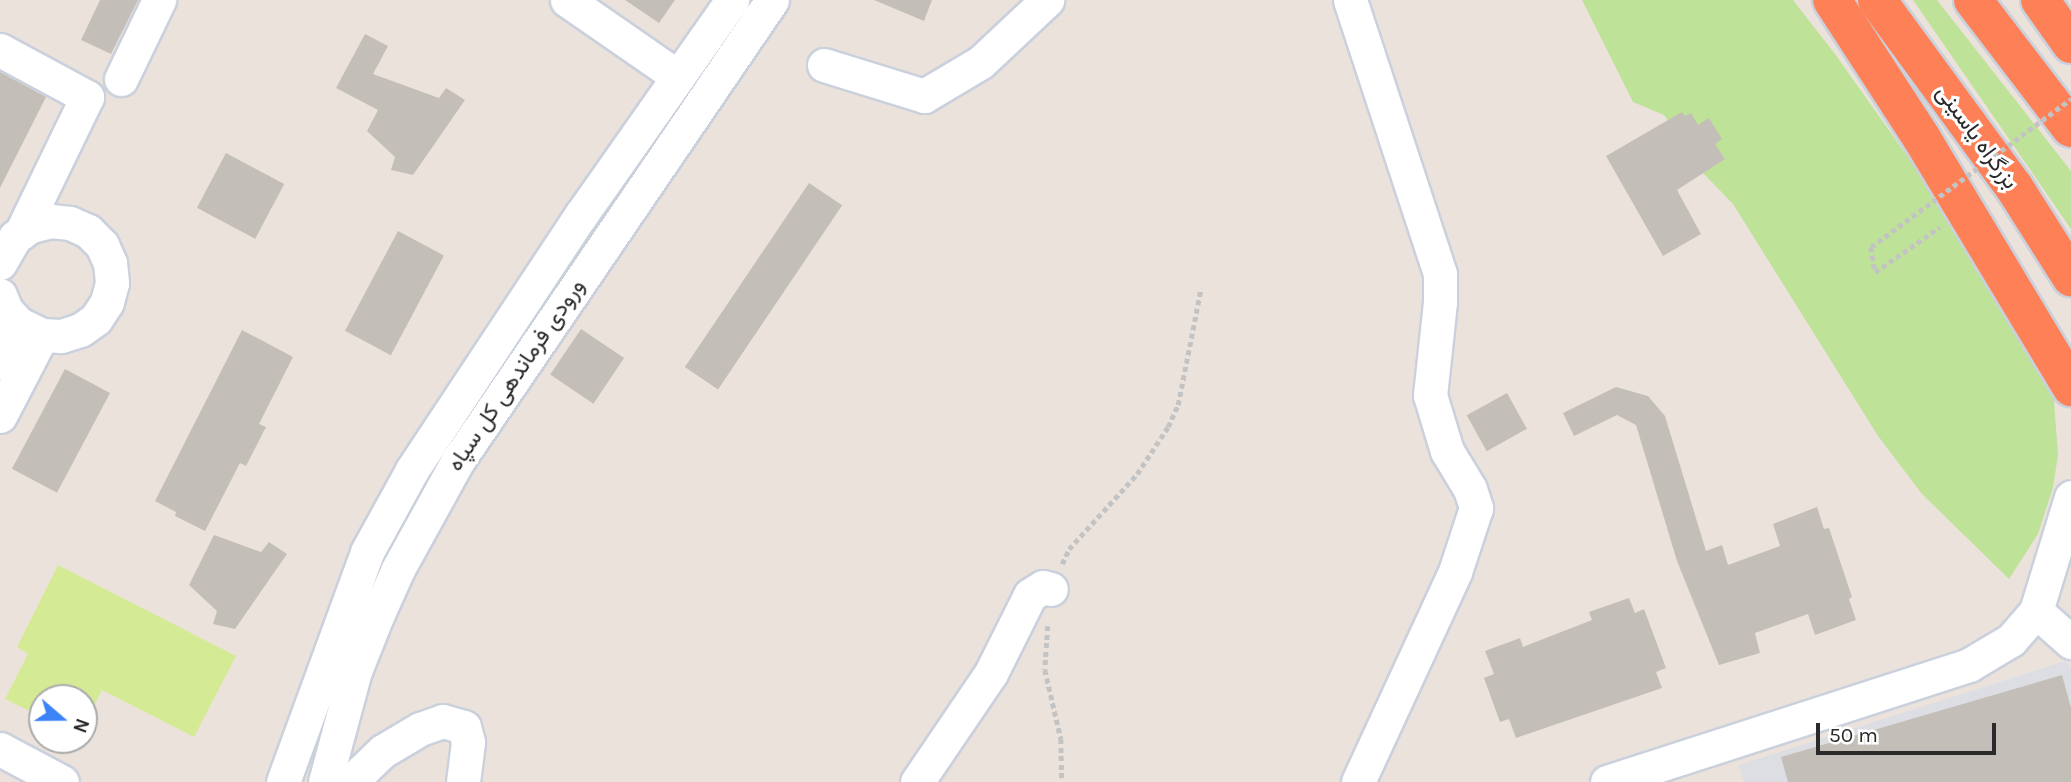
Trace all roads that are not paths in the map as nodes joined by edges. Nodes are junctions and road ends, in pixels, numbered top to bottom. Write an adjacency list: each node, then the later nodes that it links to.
1 (159, 0): 15 (lane)
2 (567, 0): 14 (lane)
3 (732, 0): 14 (lane, ورودی فرماندهی کل سپاه)
4 (772, 0): 33 (lane, ورودی فرماندهی کل سپاه)
5 (1047, 0): 13 (lane)
6 (1350, 0): 37 (lane)
7 (1877, 0): 19 (highway, بزرگراه یاسینی)
8 (1973, 0): 16 (highway)
9 (2040, 0): 11 (highway)
10 (1833, 1): 23 (highway)
11 (2071, 44)
12 (0, 50): 17 (lane)
13 (824, 65)
14 (678, 77): 32 (lane, ورودی فرماندهی کل سپاه)
15 (121, 79)
16 (2071, 128)
17 (20, 233): 18 (lane); 21 (lane)
18 (0, 263)
19 (2071, 277)
20 (0, 295): 21 (lane)
21 (30, 330): 22 (lane); 24 (lane)
22 (0, 363)
23 (2071, 387)
24 (0, 416)
25 (2071, 497): 27 (lane)
26 (1051, 589): 36 (lane)
27 (2036, 611): 28 (lane); 30 (lane)
28 (2071, 642)
29 (0, 749): 31 (lane)
30 (1652, 777): 38 (lane)
31 (62, 782)
32 (283, 782)
33 (326, 782)
34 (357, 782): 35 (lane)
35 (463, 782)
36 (917, 782)
37 (1358, 782)
38 (1607, 782)

